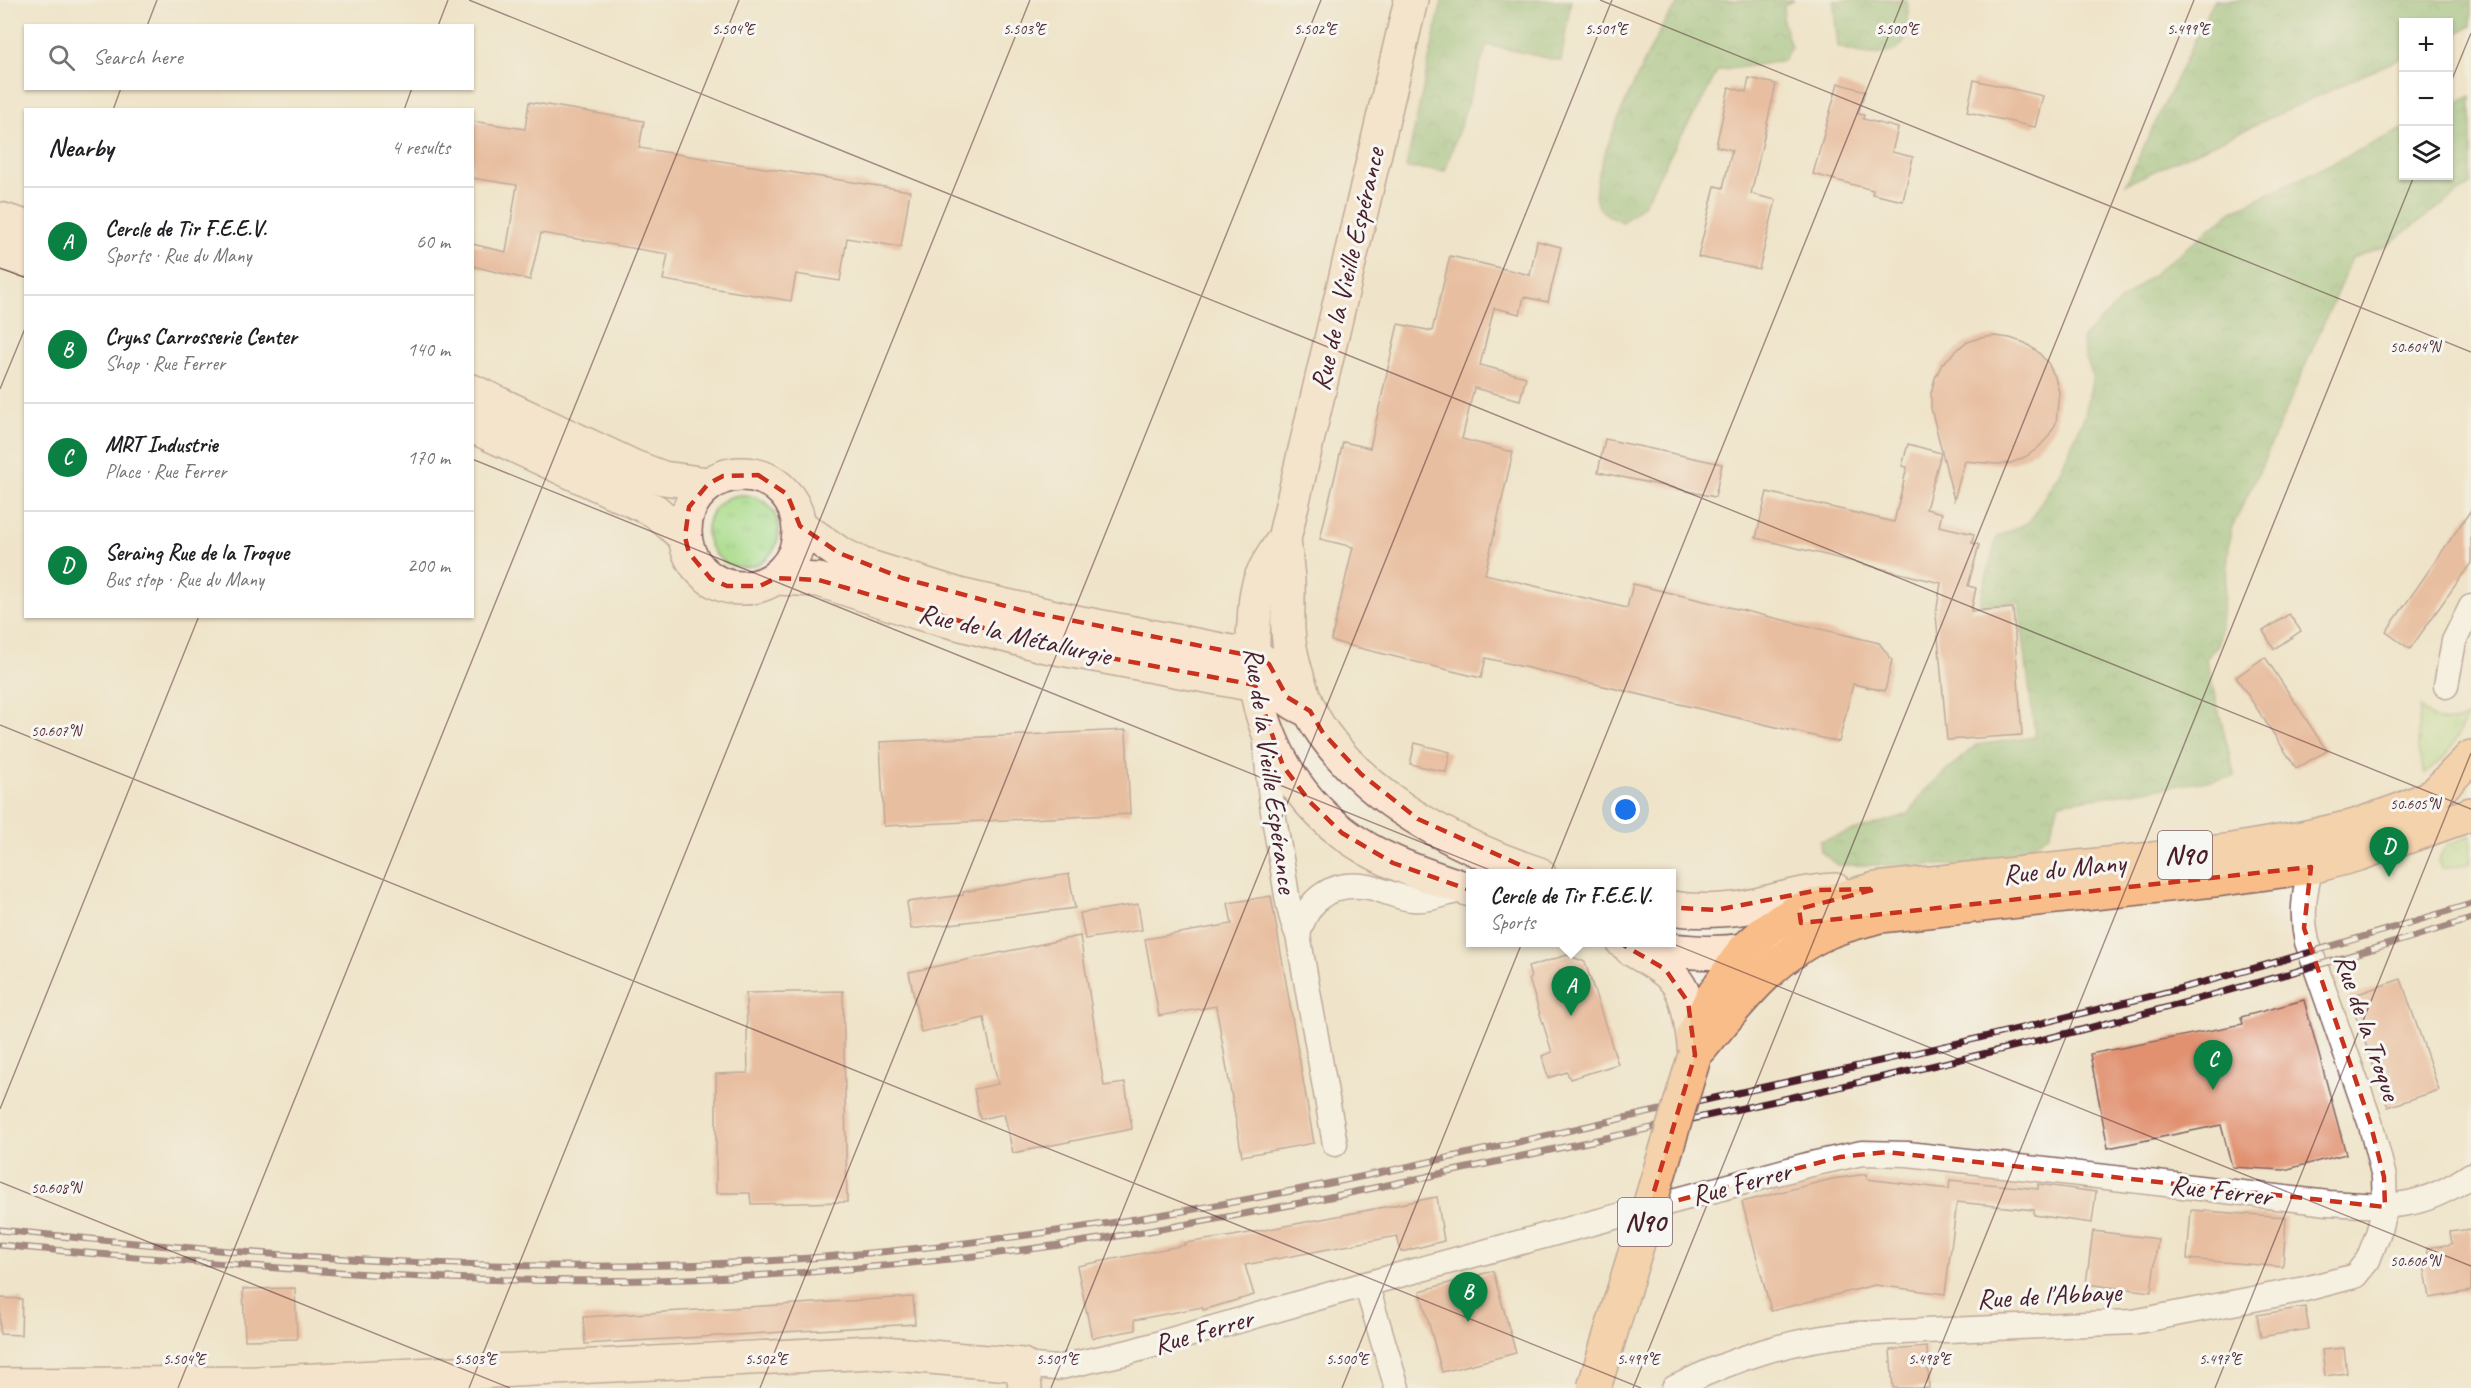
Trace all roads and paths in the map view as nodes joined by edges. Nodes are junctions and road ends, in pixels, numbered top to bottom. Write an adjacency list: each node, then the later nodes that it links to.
1 (1411, 0): 11 (street, Rue de la Vieille Espérance)
2 (0, 219): 3 (street)
3 (24, 226)
4 (0, 252): 5 (street)
5 (24, 259)
6 (474, 392): 8 (street)
7 (474, 427): 10 (street, Rue de la Métallurgie)
8 (708, 484): 9 (street); 10 (street, Rue de la Métallurgie)
9 (800, 526): 12 (street); 14 (street, Rue de la Métallurgie)
10 (685, 537): 12 (street, Rue de la Métallurgie)
11 (1284, 539): 14 (street, Rue de la Vieille Espérance); 16 (street, Rue de la Vieille Espérance)
12 (776, 578): 14 (street, Rue de la Métallurgie)
13 (2471, 607): 15 (street)
14 (1254, 670): 16 (street); 17 (street, Rue de la Vieille Espérance)
15 (2446, 686)
16 (1310, 711): 21 (street)
17 (1265, 725): 22 (street); 26 (street, Rue de la Vieille Espérance)
18 (2471, 757): 24 (main road, Rue du Many / N90)
19 (2471, 814): 20 (main road, Rue du Many / N90)
20 (2311, 867): 24 (main road, Rue du Many / N90); 33 (street, Rue de la Troque)
21 (1528, 869)
22 (1466, 889)
23 (1466, 891): 26 (street, Rue de la Vieille Espérance)
24 (1878, 903): 25 (street, Rue du Many); 29 (street); 30 (main road, N90)
25 (1676, 909)
26 (1298, 935): 31 (street, Rue de la Vieille Espérance)
27 (1629, 947): 30 (street)
28 (1660, 947): 29 (street)
29 (1743, 951): 30 (main road, N90)
30 (1694, 1046): 38 (main road, N90, bridge)
31 (1335, 1144)
32 (2471, 1175): 33 (street, Rue Ferrer)
33 (2385, 1207): 34 (street, Rue Ferrer); 39 (street, Rue de l'Abbaye)
34 (1366, 1284): 35 (street, Rue Ferrer); 37 (street)
35 (1024, 1377): 36 (street, Rue Ferrer)
36 (0, 1385)
37 (1397, 1388)
38 (1594, 1388)
39 (1674, 1388)

